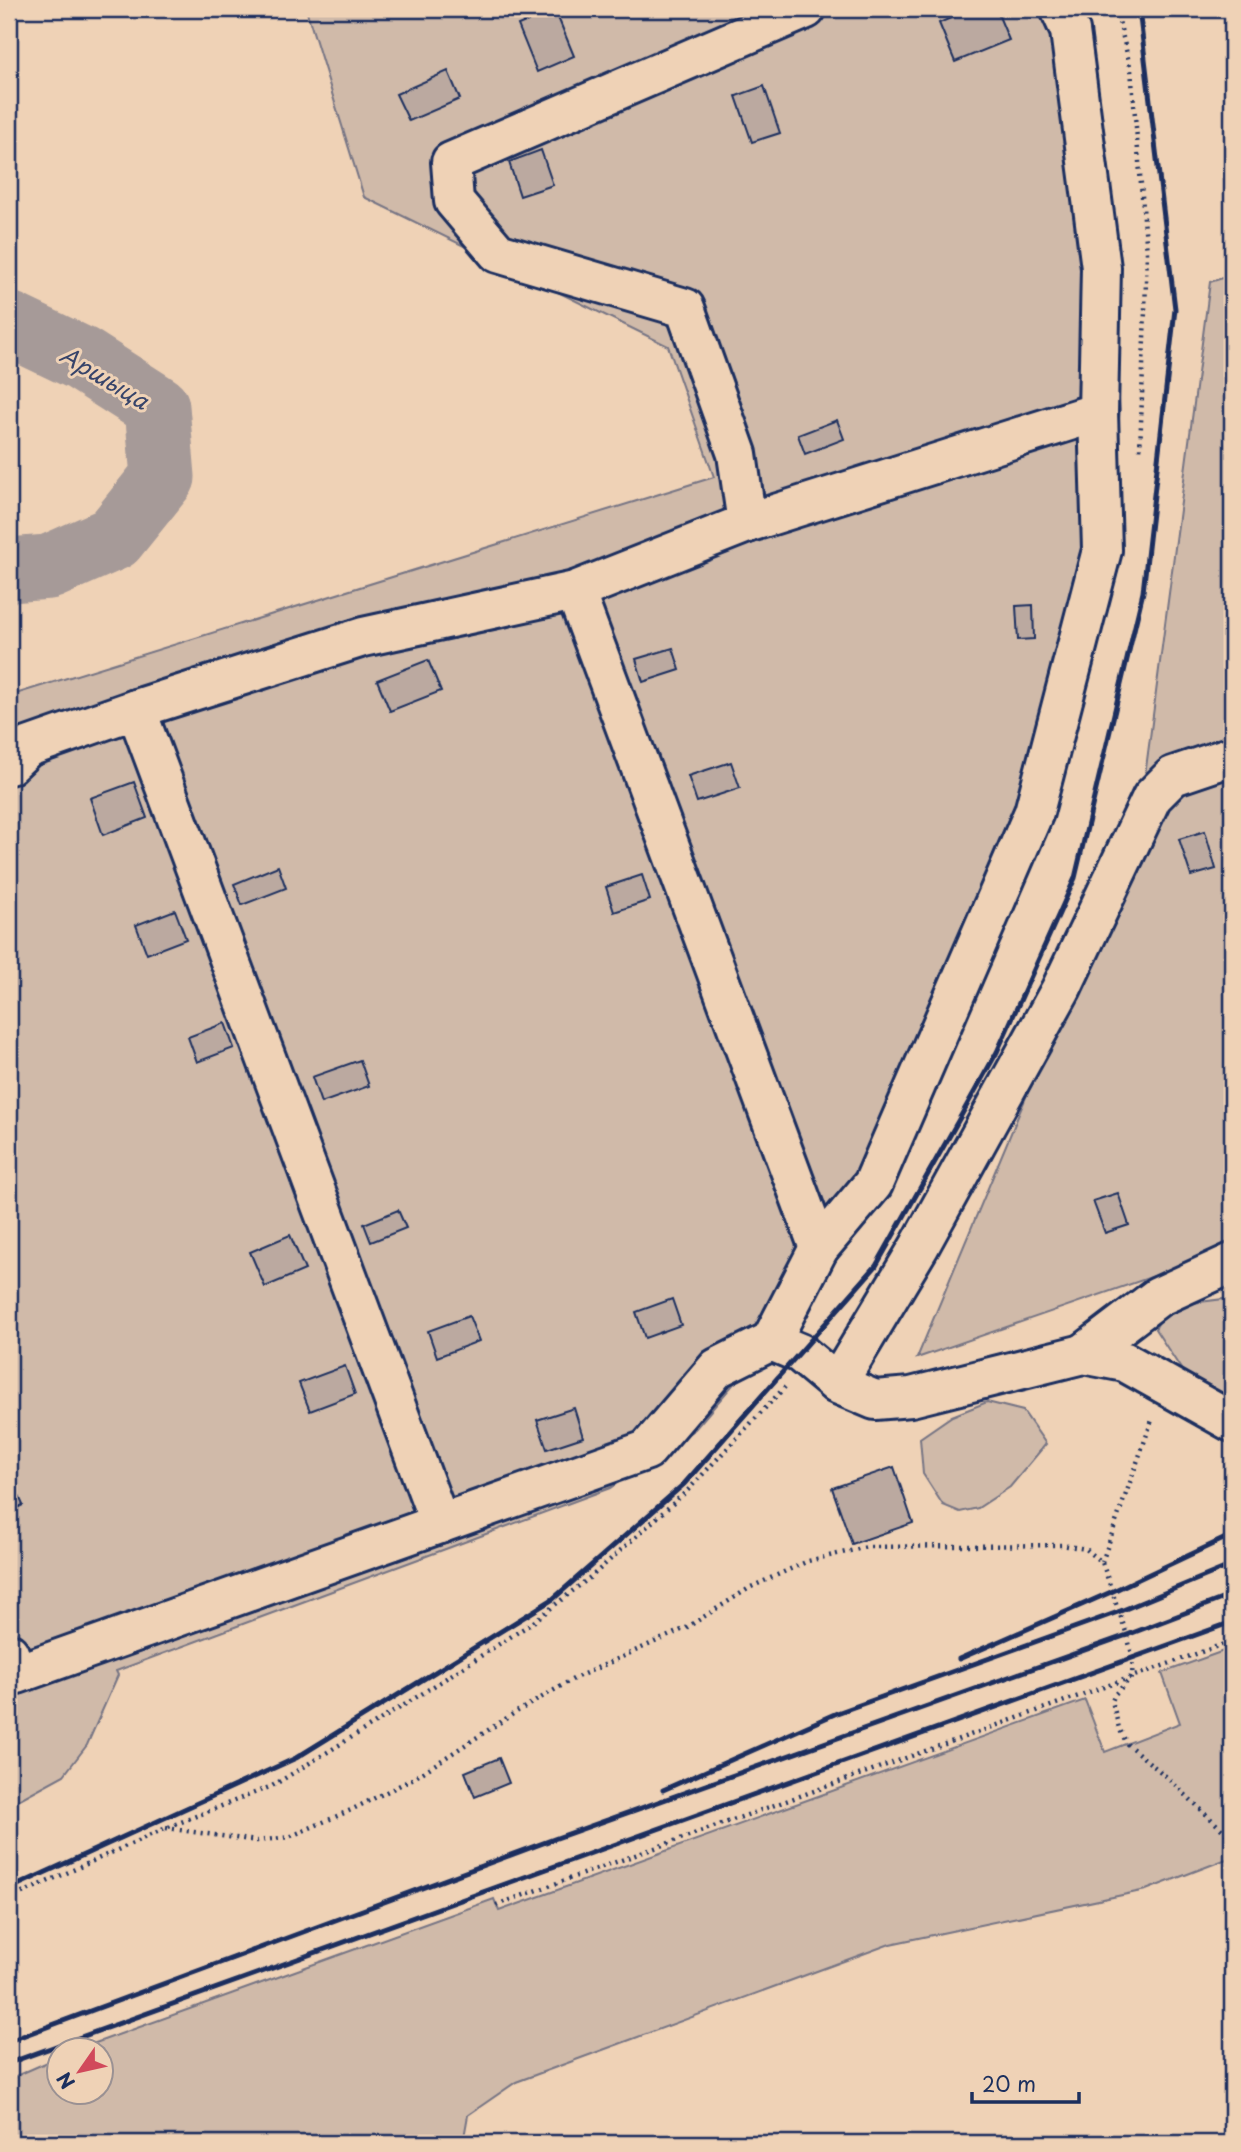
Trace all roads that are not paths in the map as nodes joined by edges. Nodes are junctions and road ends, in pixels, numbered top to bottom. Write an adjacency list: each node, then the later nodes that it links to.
1 (806, 9): 4 (lane)
2 (1060, 9): 3 (lane)
3 (1098, 412): 4 (lane); 9 (lane)
4 (747, 523): 5 (lane)
5 (575, 592): 6 (lane); 9 (lane)
6 (136, 709): 8 (lane); 15 (lane)
7 (1232, 756): 13 (lane)
8 (9, 765)
9 (819, 1248): 11 (lane)
10 (1232, 1263): 12 (lane)
11 (771, 1342): 13 (lane); 15 (lane)
12 (1083, 1354): 13 (lane); 14 (lane)
13 (823, 1372)
14 (1232, 1422)
15 (440, 1524): 16 (lane)
16 (9, 1653)

